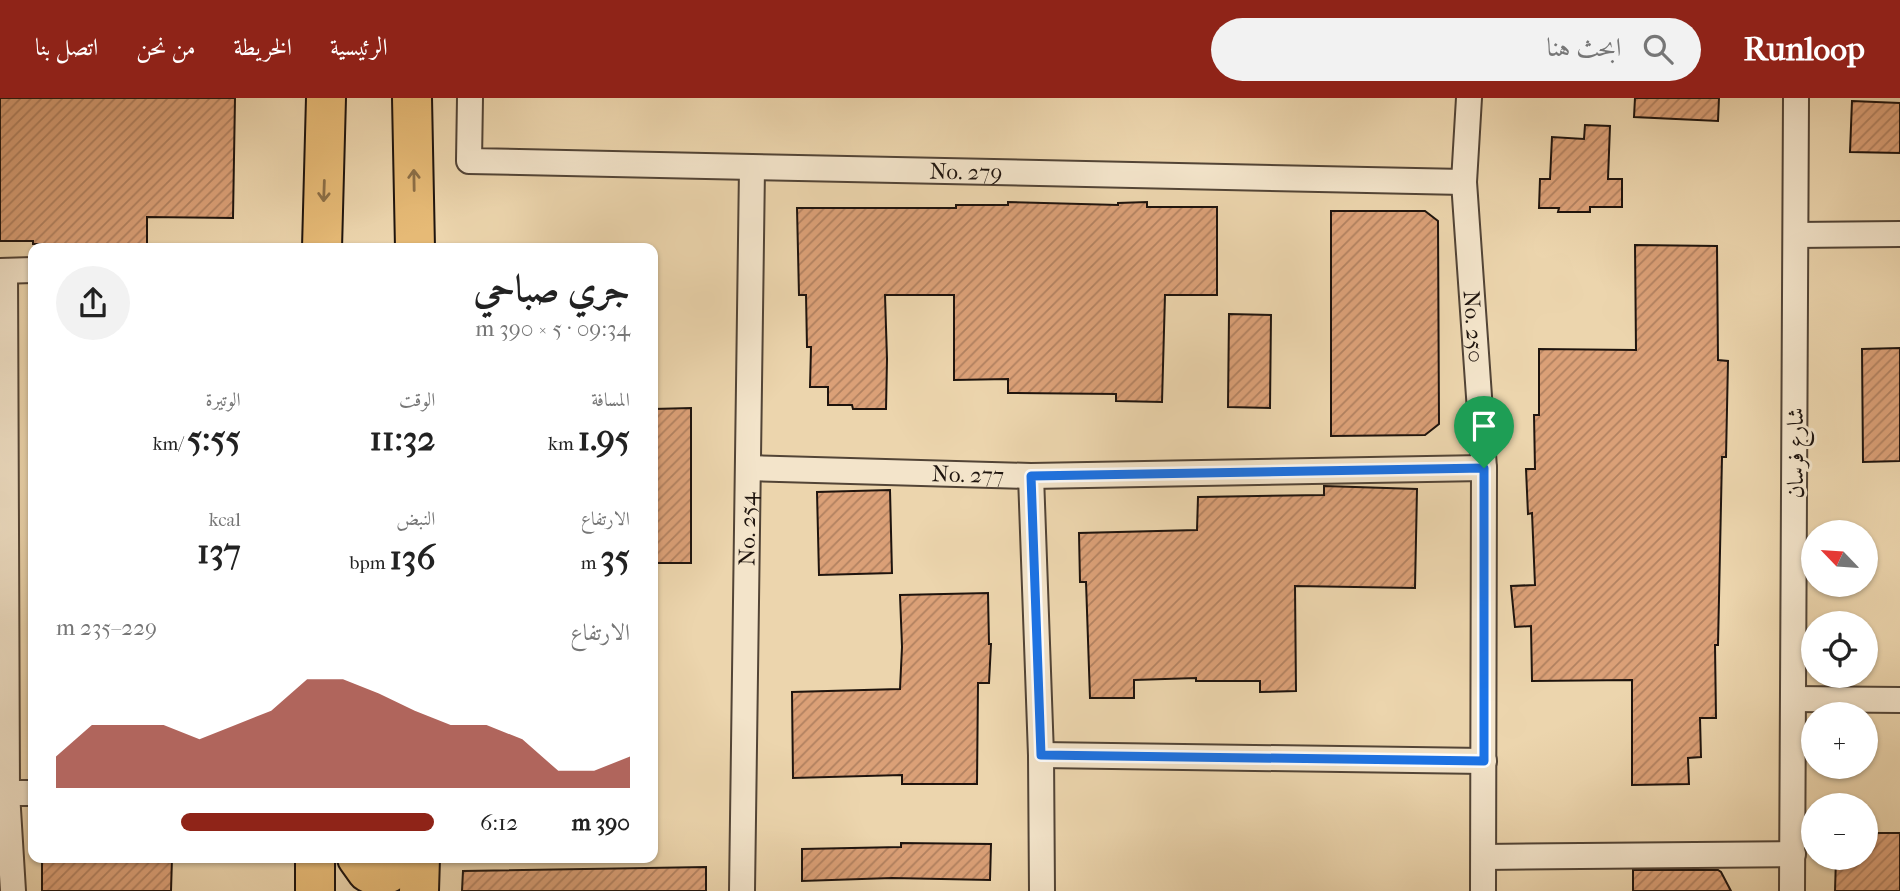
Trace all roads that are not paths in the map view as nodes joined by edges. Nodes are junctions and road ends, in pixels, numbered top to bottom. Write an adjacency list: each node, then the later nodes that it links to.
1 (412, 98): 11 (main road, one-way to 1)
2 (470, 98): 6 (street, No. 279)
3 (1469, 98): 7 (street, No. 250)
4 (1796, 98): 9 (street, شارع فرسان)
5 (324, 109): 10 (main road, one-way to 10)
6 (752, 168): 7 (street, No. 279); 14 (street, No. 254)
7 (1464, 182): 15 (street, No. 250)
8 (1900, 234): 9 (street)
9 (1796, 235): 17 (street, شارع فرسان)
10 (322, 243)
11 (415, 243)
12 (28, 270): 13 (street)
13 (2, 271): 21 (street)
14 (748, 468): 16 (street, No. 277); 32 (street, No. 254)
15 (1484, 468): 16 (street, No. 277); 20 (street, No. 250)
16 (1031, 476): 19 (street)
17 (1793, 699): 18 (street); 23 (street, شارع فرسان)
18 (1900, 700)
19 (1041, 755): 20 (street); 33 (street)
20 (1484, 761): 24 (street, No. 250)
21 (4, 793): 22 (street); 29 (street)
22 (28, 793)
23 (1793, 854): 24 (street); 35 (street, شارع فرسان)
24 (1484, 857): 34 (street, No. 250)
25 (315, 863): 30 (main road)
26 (361, 863): 27 (main road)
27 (396, 863)
28 (420, 863): 31 (main road)
29 (12, 891)
30 (315, 891)
31 (419, 891)
32 (743, 891)
33 (1042, 891)
34 (1483, 891)
35 (1792, 891)

